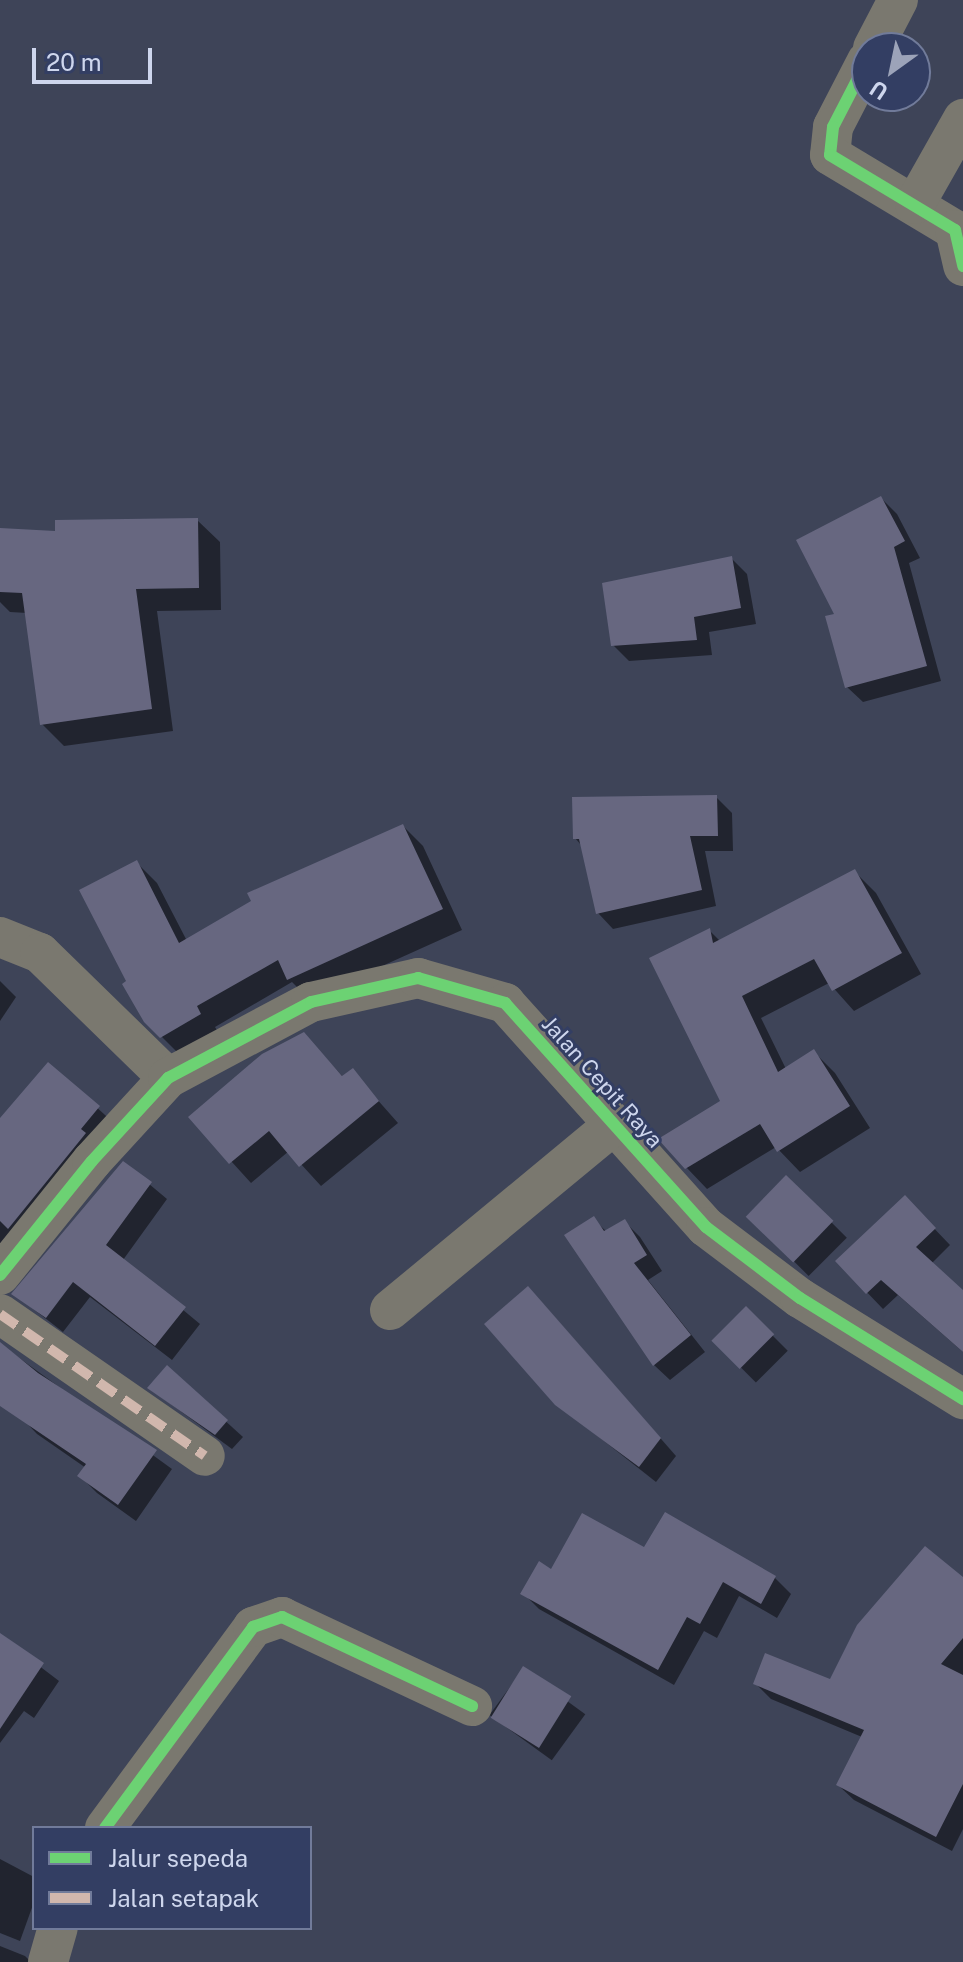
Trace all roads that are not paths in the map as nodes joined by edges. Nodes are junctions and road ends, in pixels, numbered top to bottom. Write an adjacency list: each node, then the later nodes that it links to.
1 (898, 0): 2 (street)
2 (881, 32)
3 (851, 92): 5 (street)
4 (963, 119): 5 (street)
5 (915, 204): 6 (street)
6 (963, 266)
7 (0, 937): 8 (street)
8 (168, 1078): 9 (street, Jalan Cepit Raya); 10 (street, Jalan Cepit Raya)
9 (614, 1125): 11 (street); 13 (street, Jalan Cepit Raya)
10 (0, 1275)
11 (390, 1310)
12 (0, 1314): 14 (street)
13 (963, 1399)
14 (205, 1456)
15 (472, 1706): 16 (street)
16 (106, 1826)
17 (57, 1930): 18 (street)
18 (48, 1962)

